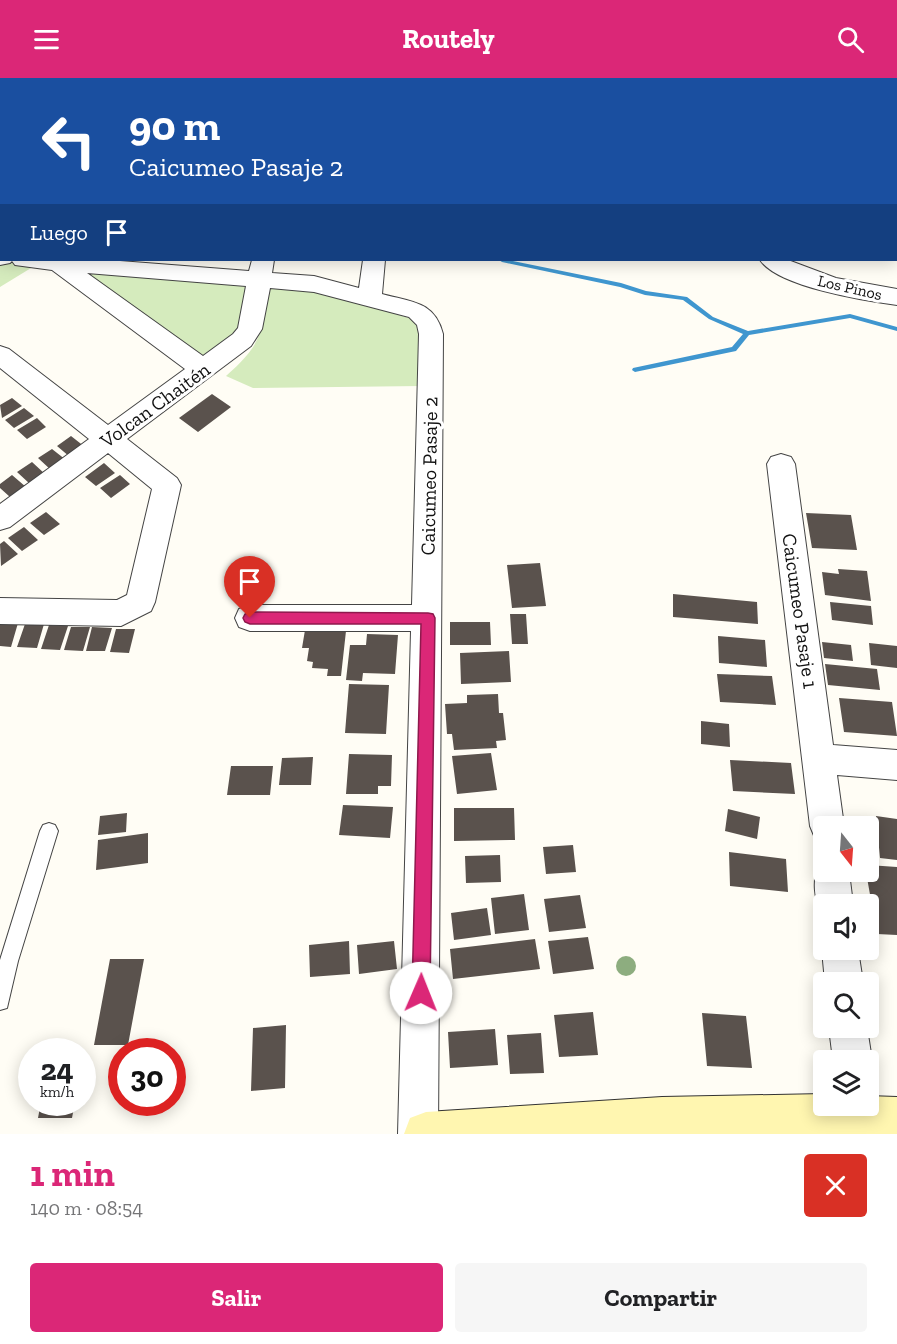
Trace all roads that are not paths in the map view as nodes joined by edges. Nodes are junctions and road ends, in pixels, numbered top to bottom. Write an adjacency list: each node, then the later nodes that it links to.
1 (35, 261): 4 (street)
2 (374, 261): 8 (street)
3 (774, 261): 7 (street, Los Pinos)
4 (58, 263): 5 (street); 10 (street)
5 (147, 264): 6 (street)
6 (261, 270): 8 (street); 10 (street, Volcan Chaitén)
7 (897, 297)
8 (370, 299): 16 (street, Caicumeo Pasaje 2)
9 (0, 355): 11 (street)
10 (204, 370): 11 (street, Volcan Chaitén)
11 (108, 440): 13 (street, Volcan Chaitén); 14 (street)
12 (781, 464): 17 (street, Caicumeo Pasaje 1)
13 (1, 516)
14 (0, 611)
15 (250, 618): 16 (street)
16 (428, 618): 23 (street, Caicumeo Pasaje 2)
17 (820, 759): 18 (street); 19 (street, Caicumeo Pasaje 1)
18 (897, 765)
19 (826, 816)
20 (49, 831): 21 (lane)
21 (0, 1001)
22 (813, 1115): 24 (street)
23 (418, 1134)
24 (426, 1134)

